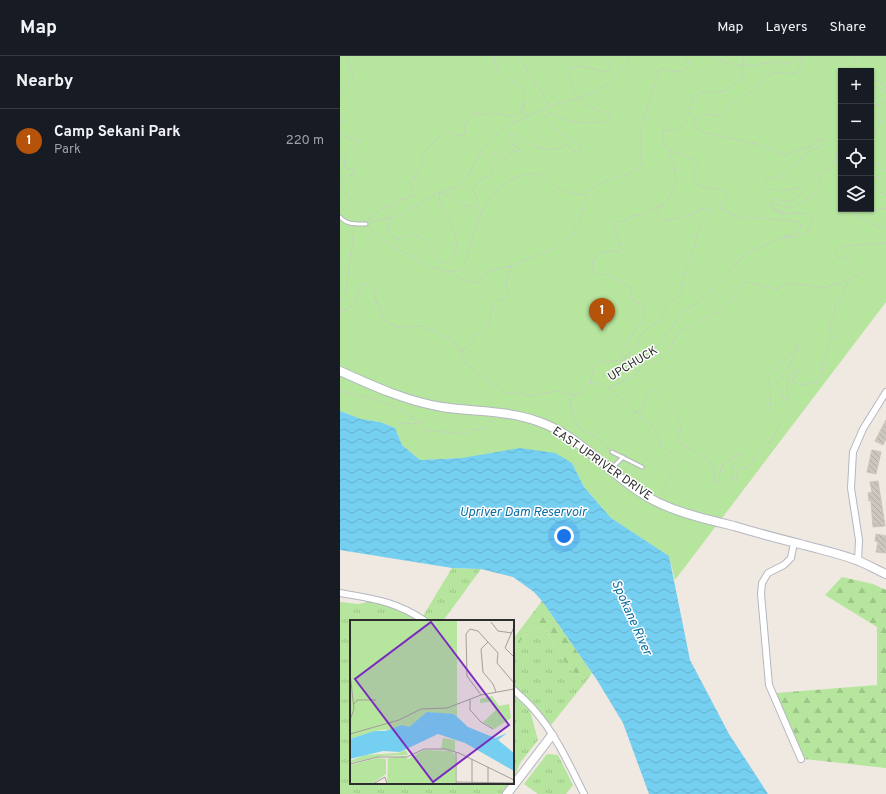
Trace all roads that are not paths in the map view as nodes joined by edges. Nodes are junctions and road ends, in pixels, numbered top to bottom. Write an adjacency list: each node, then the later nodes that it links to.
1 (340, 217): 2 (lane)
2 (366, 224)
3 (340, 371): 8 (main road, EAST UPRIVER DRIVE)
4 (886, 392): 10 (street)
5 (612, 452): 6 (lane)
6 (623, 457): 7 (lane); 8 (lane)
7 (642, 466)
8 (609, 470): 9 (main road, EAST UPRIVER DRIVE)
9 (794, 543): 10 (main road, EAST UPRIVER DRIVE); 16 (street)
10 (858, 561): 11 (main road, EAST UPRIVER DRIVE)
11 (886, 574)
12 (340, 593): 13 (street)
13 (423, 620)
14 (514, 690): 15 (street)
15 (552, 735): 17 (main road); 18 (street)
16 (800, 759)
17 (507, 794)
18 (584, 794)

